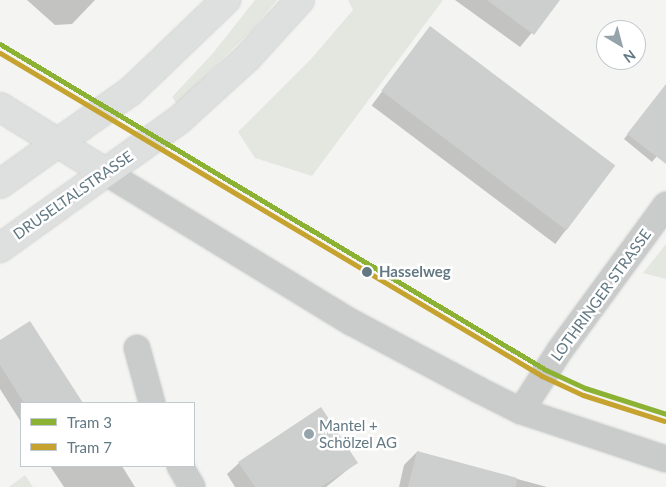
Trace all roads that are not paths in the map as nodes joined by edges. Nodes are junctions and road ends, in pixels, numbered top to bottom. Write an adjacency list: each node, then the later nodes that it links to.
1 (226, 0): 4 (main road)
2 (300, 0): 5 (main road, DRUSELTALSTRASSE)
3 (0, 107): 4 (main road)
4 (58, 143): 5 (main road); 6 (main road)
5 (105, 172): 8 (main road, DRUSELTALSTRASSE); 11 (street)
6 (0, 184)
7 (666, 205): 11 (street, LOTHRINGER STRASSE)
8 (0, 248)
9 (137, 348): 10 (street)
10 (152, 402)
11 (521, 411): 12 (street)
12 (666, 459)
13 (181, 467): 14 (street)
14 (192, 487)

